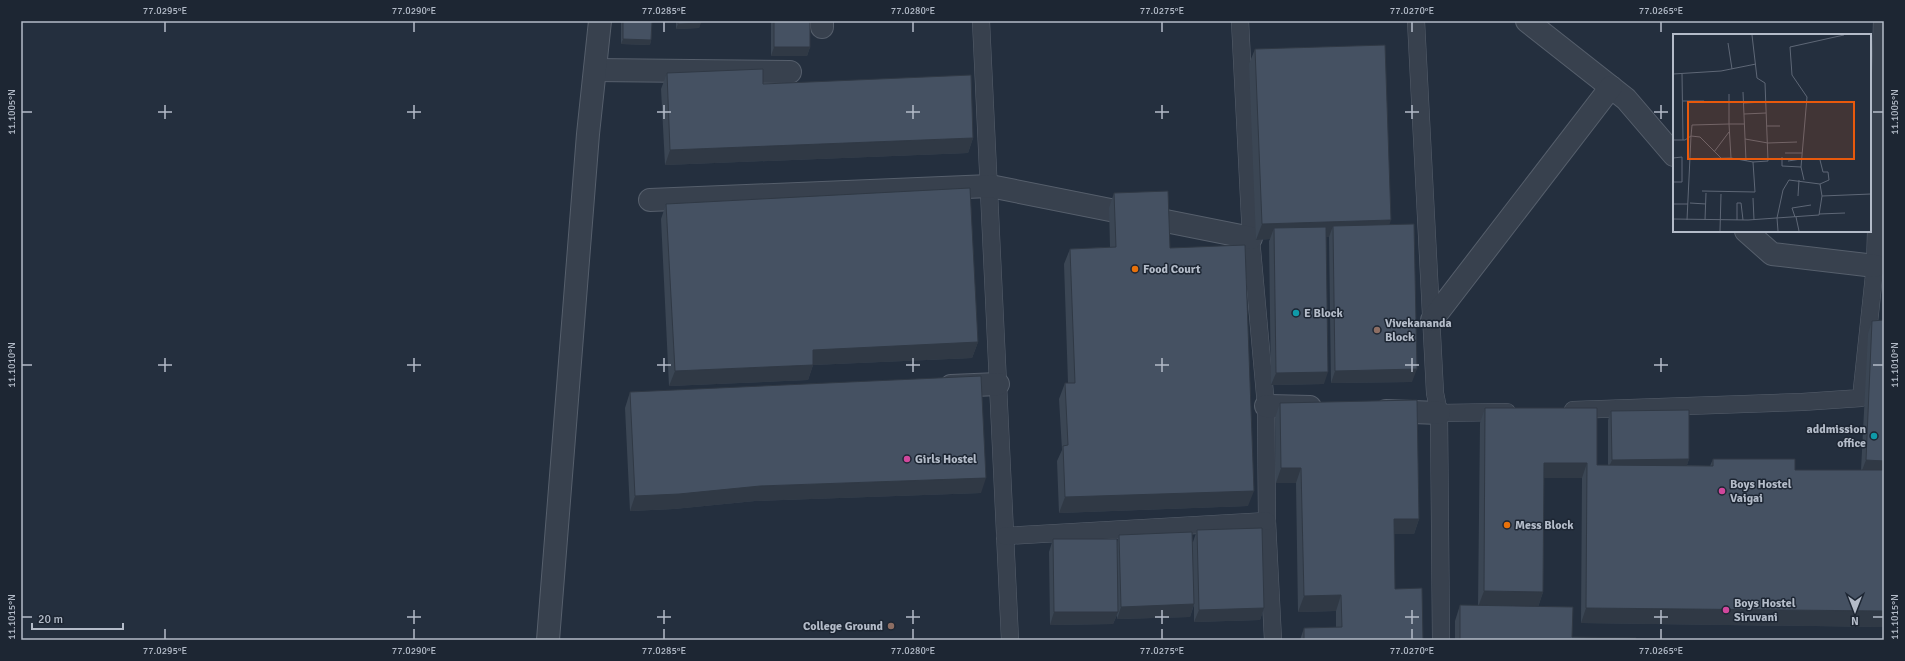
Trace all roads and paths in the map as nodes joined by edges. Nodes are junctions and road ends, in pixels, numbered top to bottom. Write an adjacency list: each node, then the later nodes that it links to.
1 (600, 21): 8 (street)
2 (981, 21): 12 (lane)
3 (1240, 21): 15 (lane)
4 (1415, 21): 5 (lane); 17 (lane)
5 (1420, 21)
6 (1527, 21): 10 (street)
7 (1882, 21): 16 (lane)
8 (595, 70): 9 (street); 28 (street)
9 (790, 72)
10 (1612, 87): 11 (street); 17 (street)
11 (1673, 154)
12 (990, 186): 13 (street); 15 (street); 18 (lane)
13 (650, 200)
14 (1747, 232): 16 (street)
15 (1251, 238): 20 (lane)
16 (1880, 264): 23 (lane)
17 (1432, 320): 25 (lane)
18 (998, 384): 19 (street); 27 (lane)
19 (929, 387)
20 (1266, 406): 21 (street); 26 (lane)
21 (1329, 408)
22 (1368, 410): 25 (street)
23 (1556, 411)
24 (1524, 412): 25 (lane)
25 (1439, 413): 31 (lane)
26 (1267, 521): 27 (lane); 30 (lane)
27 (1005, 536): 29 (lane)
28 (548, 640)
29 (1010, 640)
30 (1273, 640)
31 (1441, 640)

